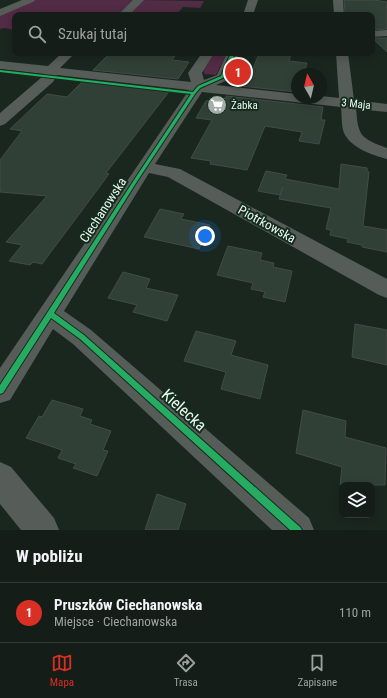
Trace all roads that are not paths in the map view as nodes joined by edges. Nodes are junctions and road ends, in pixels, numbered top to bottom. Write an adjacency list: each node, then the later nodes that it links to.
1 (30, 0): 5 (street)
2 (139, 0): 6 (street)
3 (253, 0): 7 (street)
4 (338, 0): 8 (street)
5 (0, 12)
6 (126, 12)
7 (249, 12)
8 (339, 12)
9 (387, 33): 10 (street)
10 (375, 34)
11 (66, 56): 16 (street)
12 (206, 56): 17 (street)
13 (232, 56): 17 (street)
14 (342, 56): 20 (street)
15 (0, 65): 16 (street)
16 (51, 70): 17 (street); 22 (street)
17 (199, 87): 18 (street); 24 (street, Ciechanowska)
18 (291, 97)
19 (327, 101): 20 (street, 3 Maja)
20 (347, 103): 21 (street, 3 Maja); 23 (street)
21 (387, 108)
22 (0, 121)
23 (387, 154)
24 (145, 167): 25 (street, Piotrkowska); 26 (street, Ciechanowska)
25 (387, 290)
26 (50, 314): 27 (street, Ciechanowska); 30 (street, Kielecka)
27 (0, 391)
28 (0, 478): 29 (street)
29 (42, 530)
30 (297, 530)

